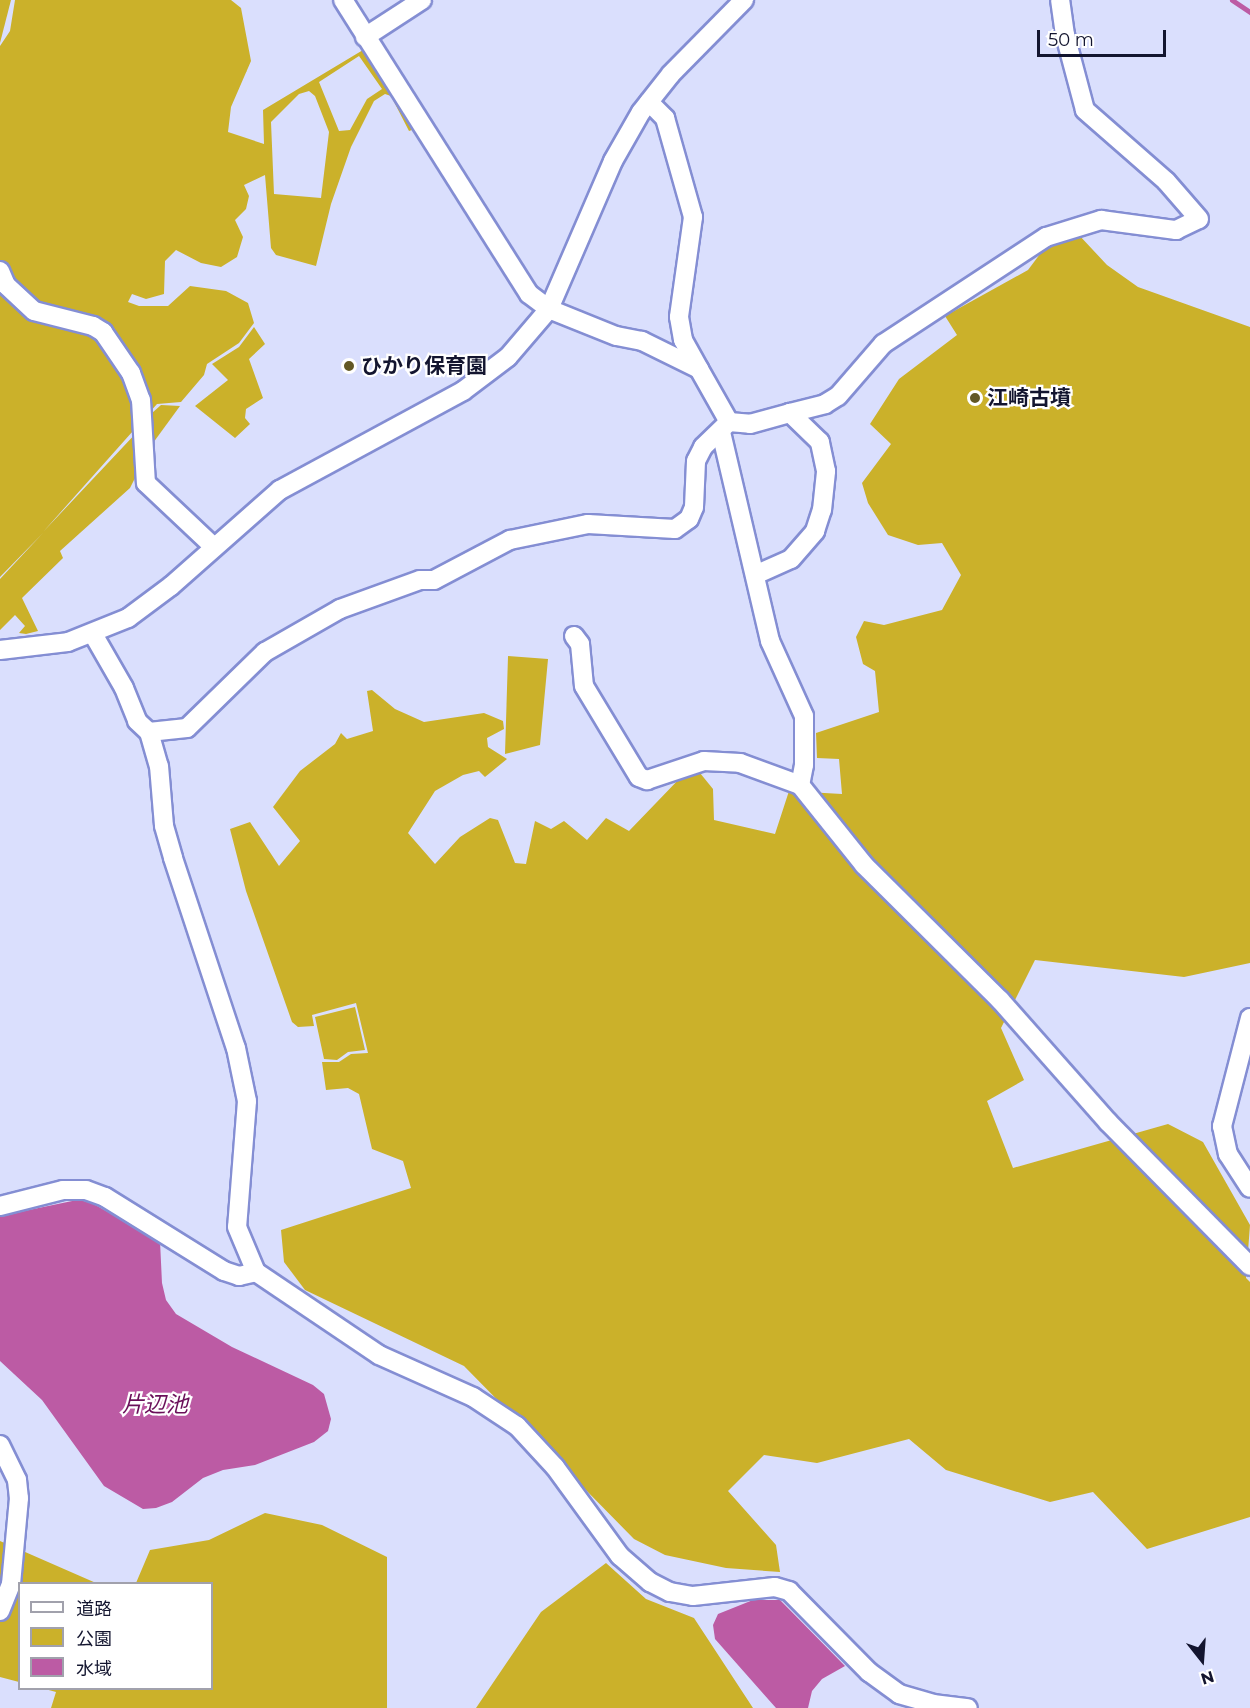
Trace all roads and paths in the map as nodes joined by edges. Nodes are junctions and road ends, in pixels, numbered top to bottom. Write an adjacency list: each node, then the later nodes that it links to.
1 (343, 0): 5 (street)
2 (422, 0): 5 (street)
3 (744, 0): 6 (street)
4 (1060, 0): 10 (street)
5 (365, 37): 8 (street)
6 (649, 102): 8 (street); 9 (street)
7 (0, 271): 12 (street)
8 (549, 309): 9 (street); 12 (street)
9 (699, 369): 11 (street)
10 (790, 413): 11 (street); 13 (street)
11 (725, 427): 13 (street); 17 (street)
12 (214, 547): 14 (street)
13 (755, 575): 18 (street)
14 (93, 633): 16 (street); 17 (street)
15 (573, 636): 18 (street)
16 (0, 650)
17 (149, 732): 23 (street)
18 (800, 785): 22 (street)
19 (1250, 1018): 20 (street)
20 (1250, 1188)
21 (0, 1206): 23 (street)
22 (1250, 1266)
23 (256, 1272): 26 (street)
24 (0, 1445): 25 (street)
25 (0, 1611)
26 (968, 1708)

